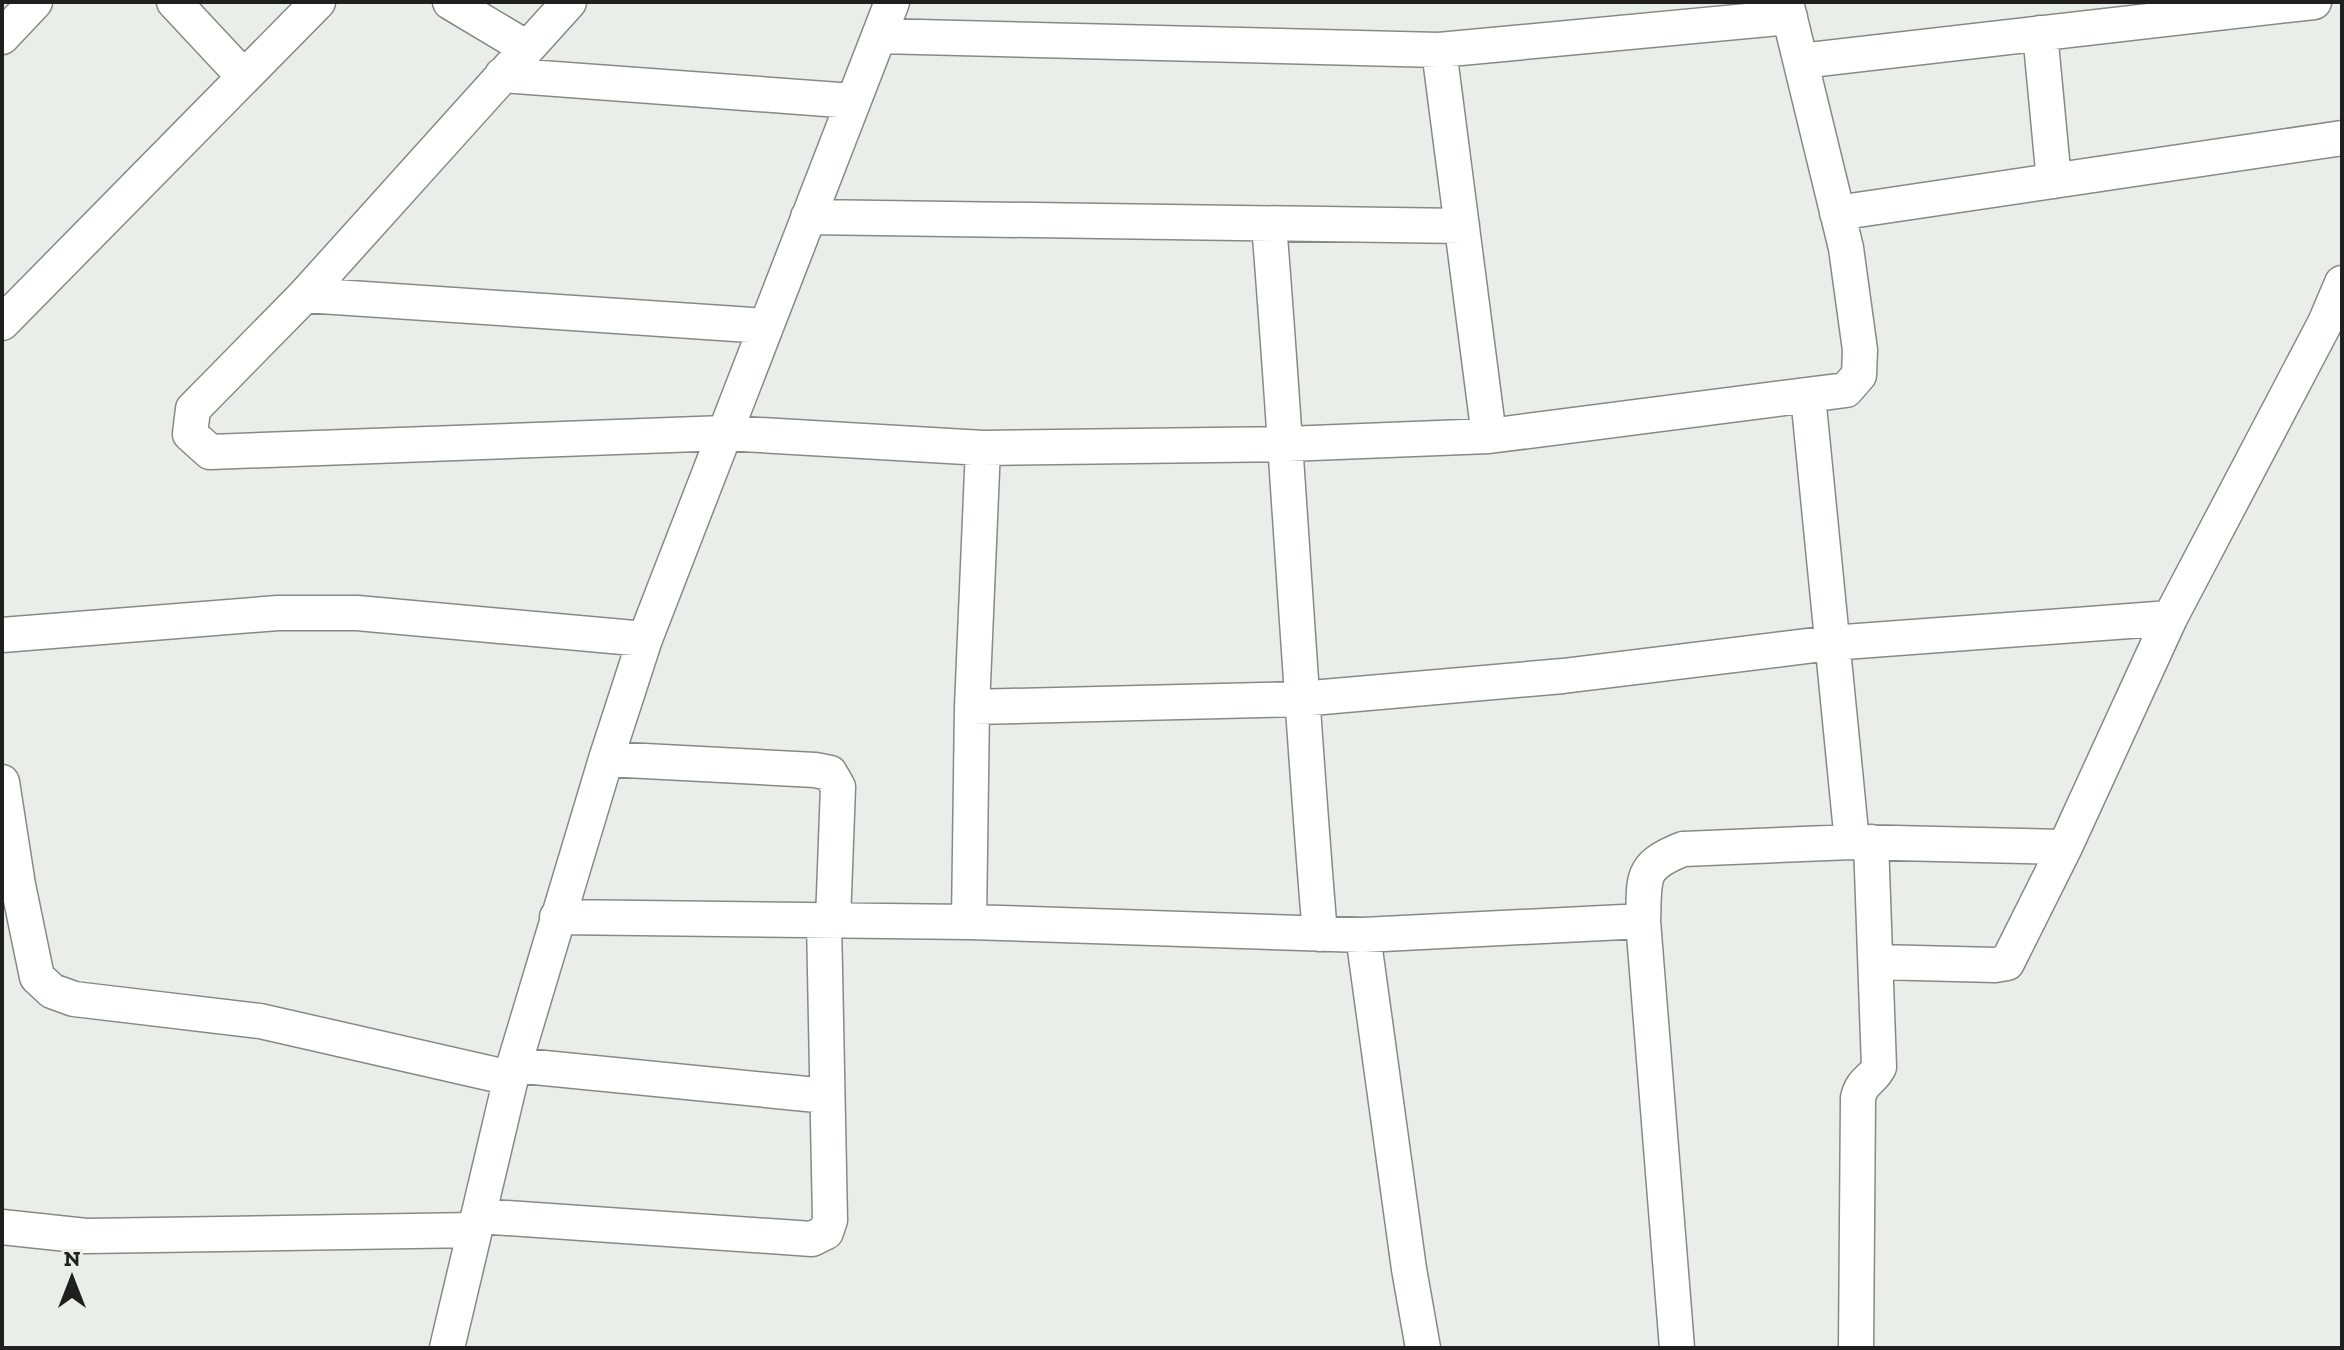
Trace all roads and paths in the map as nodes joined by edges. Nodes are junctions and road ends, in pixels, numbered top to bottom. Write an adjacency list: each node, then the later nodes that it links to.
1 (35, 2): 11 (street)
2 (174, 2): 16 (street)
3 (318, 2): 16 (street)
4 (450, 2): 12 (street)
5 (569, 2): 12 (street)
6 (892, 2): 10 (street)
7 (2314, 2): 9 (street)
8 (1788, 9): 13 (street); 14 (street)
9 (2040, 33): 14 (street); 19 (street)
10 (879, 36): 13 (street); 17 (street)
11 (2, 37)
12 (527, 48): 15 (street)
13 (1439, 50): 23 (street)
14 (1801, 61): 20 (street)
15 (502, 75): 17 (street); 25 (street)
16 (244, 77): 26 (street)
17 (853, 101): 21 (street)
18 (2342, 138): 19 (street)
19 (2054, 181): 20 (street)
20 (1837, 213): 28 (street)
21 (808, 217): 22 (street); 27 (street)
22 (1269, 224): 23 (street); 31 (street)
23 (1462, 226): 30 (street)
24 (2342, 283): 33 (street)
25 (305, 295): 27 (street); 29 (street)
26 (2, 323)
27 (766, 326): 29 (street)
28 (1808, 396): 30 (street); 36 (street)
29 (725, 433): 32 (street); 35 (street)
30 (1489, 436): 31 (street)
31 (1287, 444): 32 (street); 37 (street)
32 (983, 448): 38 (street)
33 (2170, 618): 36 (street); 42 (street)
34 (2, 635): 35 (street)
35 (645, 639): 39 (street)
36 (1831, 643): 37 (street); 41 (street)
37 (1300, 699): 38 (street); 48 (street)
38 (972, 707): 47 (street)
39 (606, 759): 44 (street); 45 (street)
40 (2, 782): 43 (street)
41 (1862, 842): 42 (street); 46 (street); 50 (street)
42 (2065, 847): 50 (street)
43 (10, 886): 51 (street)
44 (557, 917): 45 (street); 51 (street)
45 (829, 921): 47 (street); 52 (street)
46 (1643, 921): 49 (street); 57 (street)
47 (969, 922): 48 (street)
48 (1320, 934): 49 (street)
49 (1363, 935): 56 (street)
50 (1877, 962): 58 (street)
51 (512, 1072): 52 (street); 53 (street)
52 (827, 1096): 53 (street)
53 (476, 1223): 54 (street); 55 (street)
54 (2, 1227)
55 (447, 1348)
56 (1423, 1348)
57 (1677, 1348)
58 (1856, 1348)

